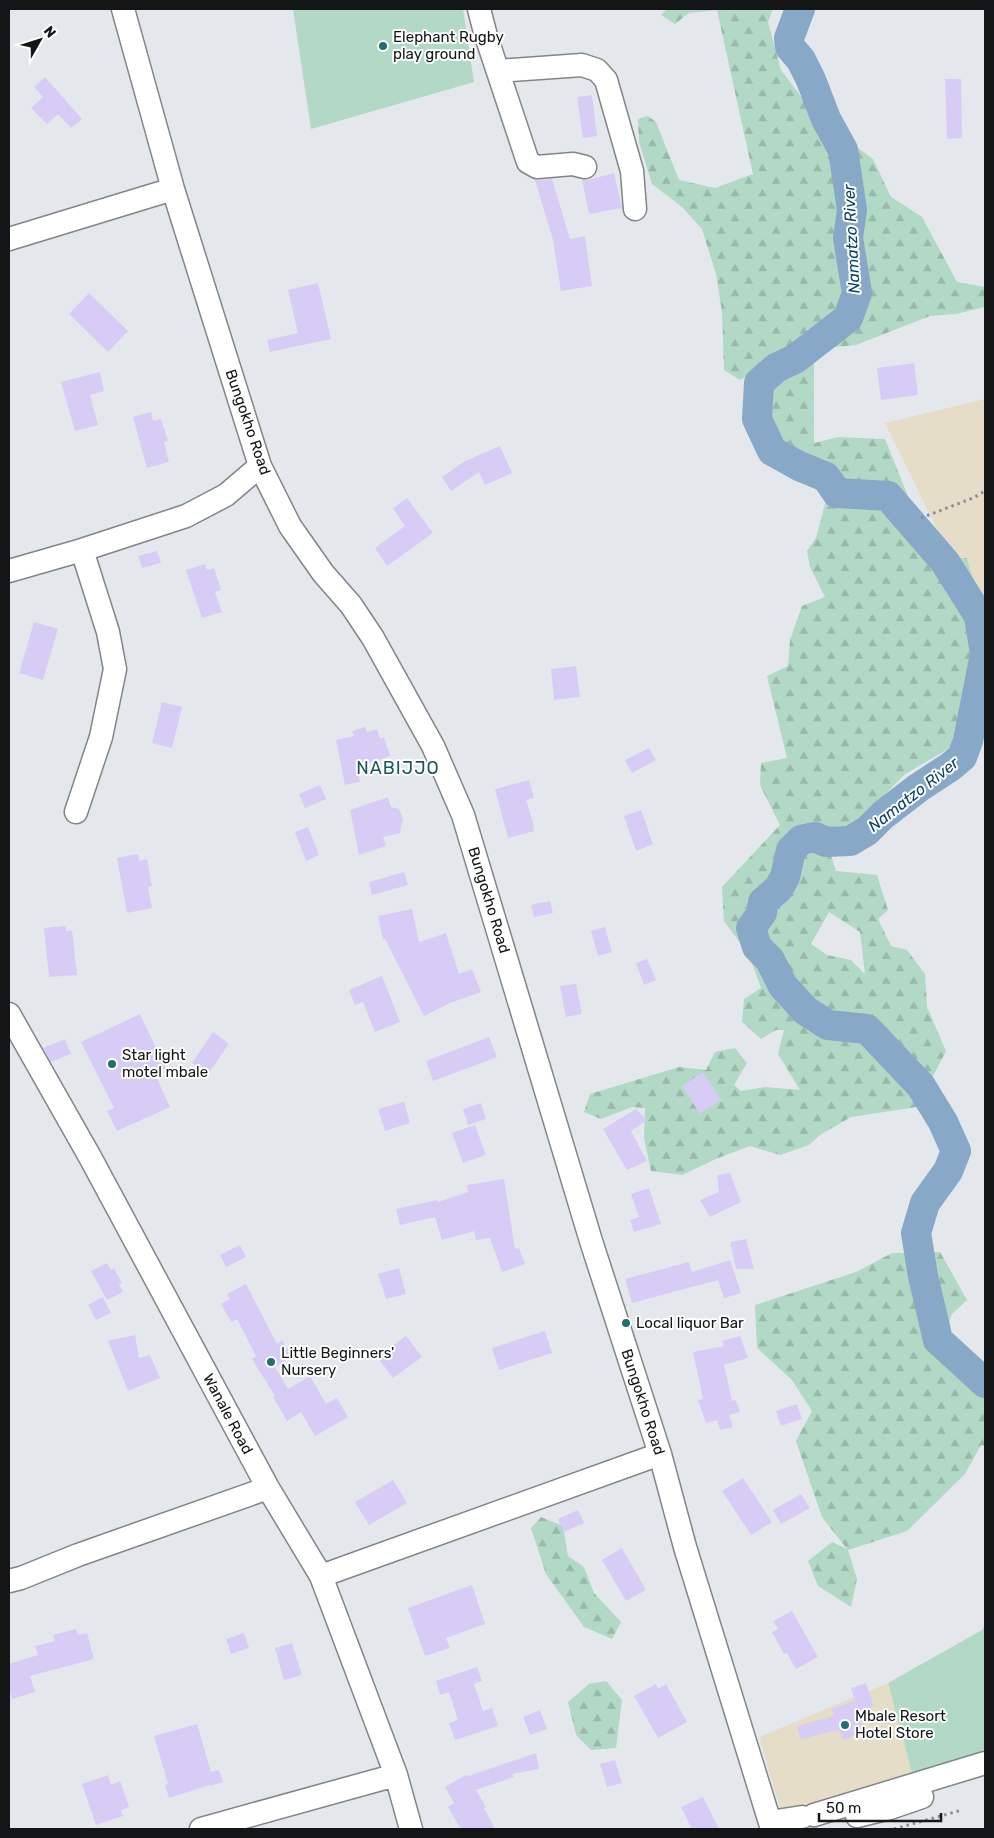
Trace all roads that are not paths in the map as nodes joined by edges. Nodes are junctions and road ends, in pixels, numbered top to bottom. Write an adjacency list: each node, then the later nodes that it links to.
1 (123, 9): 5 (street, Bungokho Road)
2 (479, 9): 3 (street)
3 (498, 71): 4 (street); 6 (street)
4 (585, 167)
5 (173, 189): 7 (street); 8 (street, Bungokho Road)
6 (635, 209)
7 (9, 239)
8 (260, 466): 9 (street); 13 (street, Bungokho Road)
9 (82, 550): 10 (street); 11 (street)
10 (9, 571)
11 (76, 812)
12 (9, 1014): 14 (street, Wanale Road)
13 (660, 1454): 15 (street); 21 (street, Bungokho Road)
14 (268, 1488): 15 (street, Wanale Road); 16 (street)
15 (321, 1576): 18 (street, Wanale Road)
16 (9, 1581)
17 (985, 1763): 20 (street)
18 (396, 1775): 22 (street); 23 (street, Wanale Road)
19 (985, 1777): 20 (street)
20 (809, 1823): 21 (street)
21 (771, 1826)
22 (201, 1829)
23 (412, 1829)

